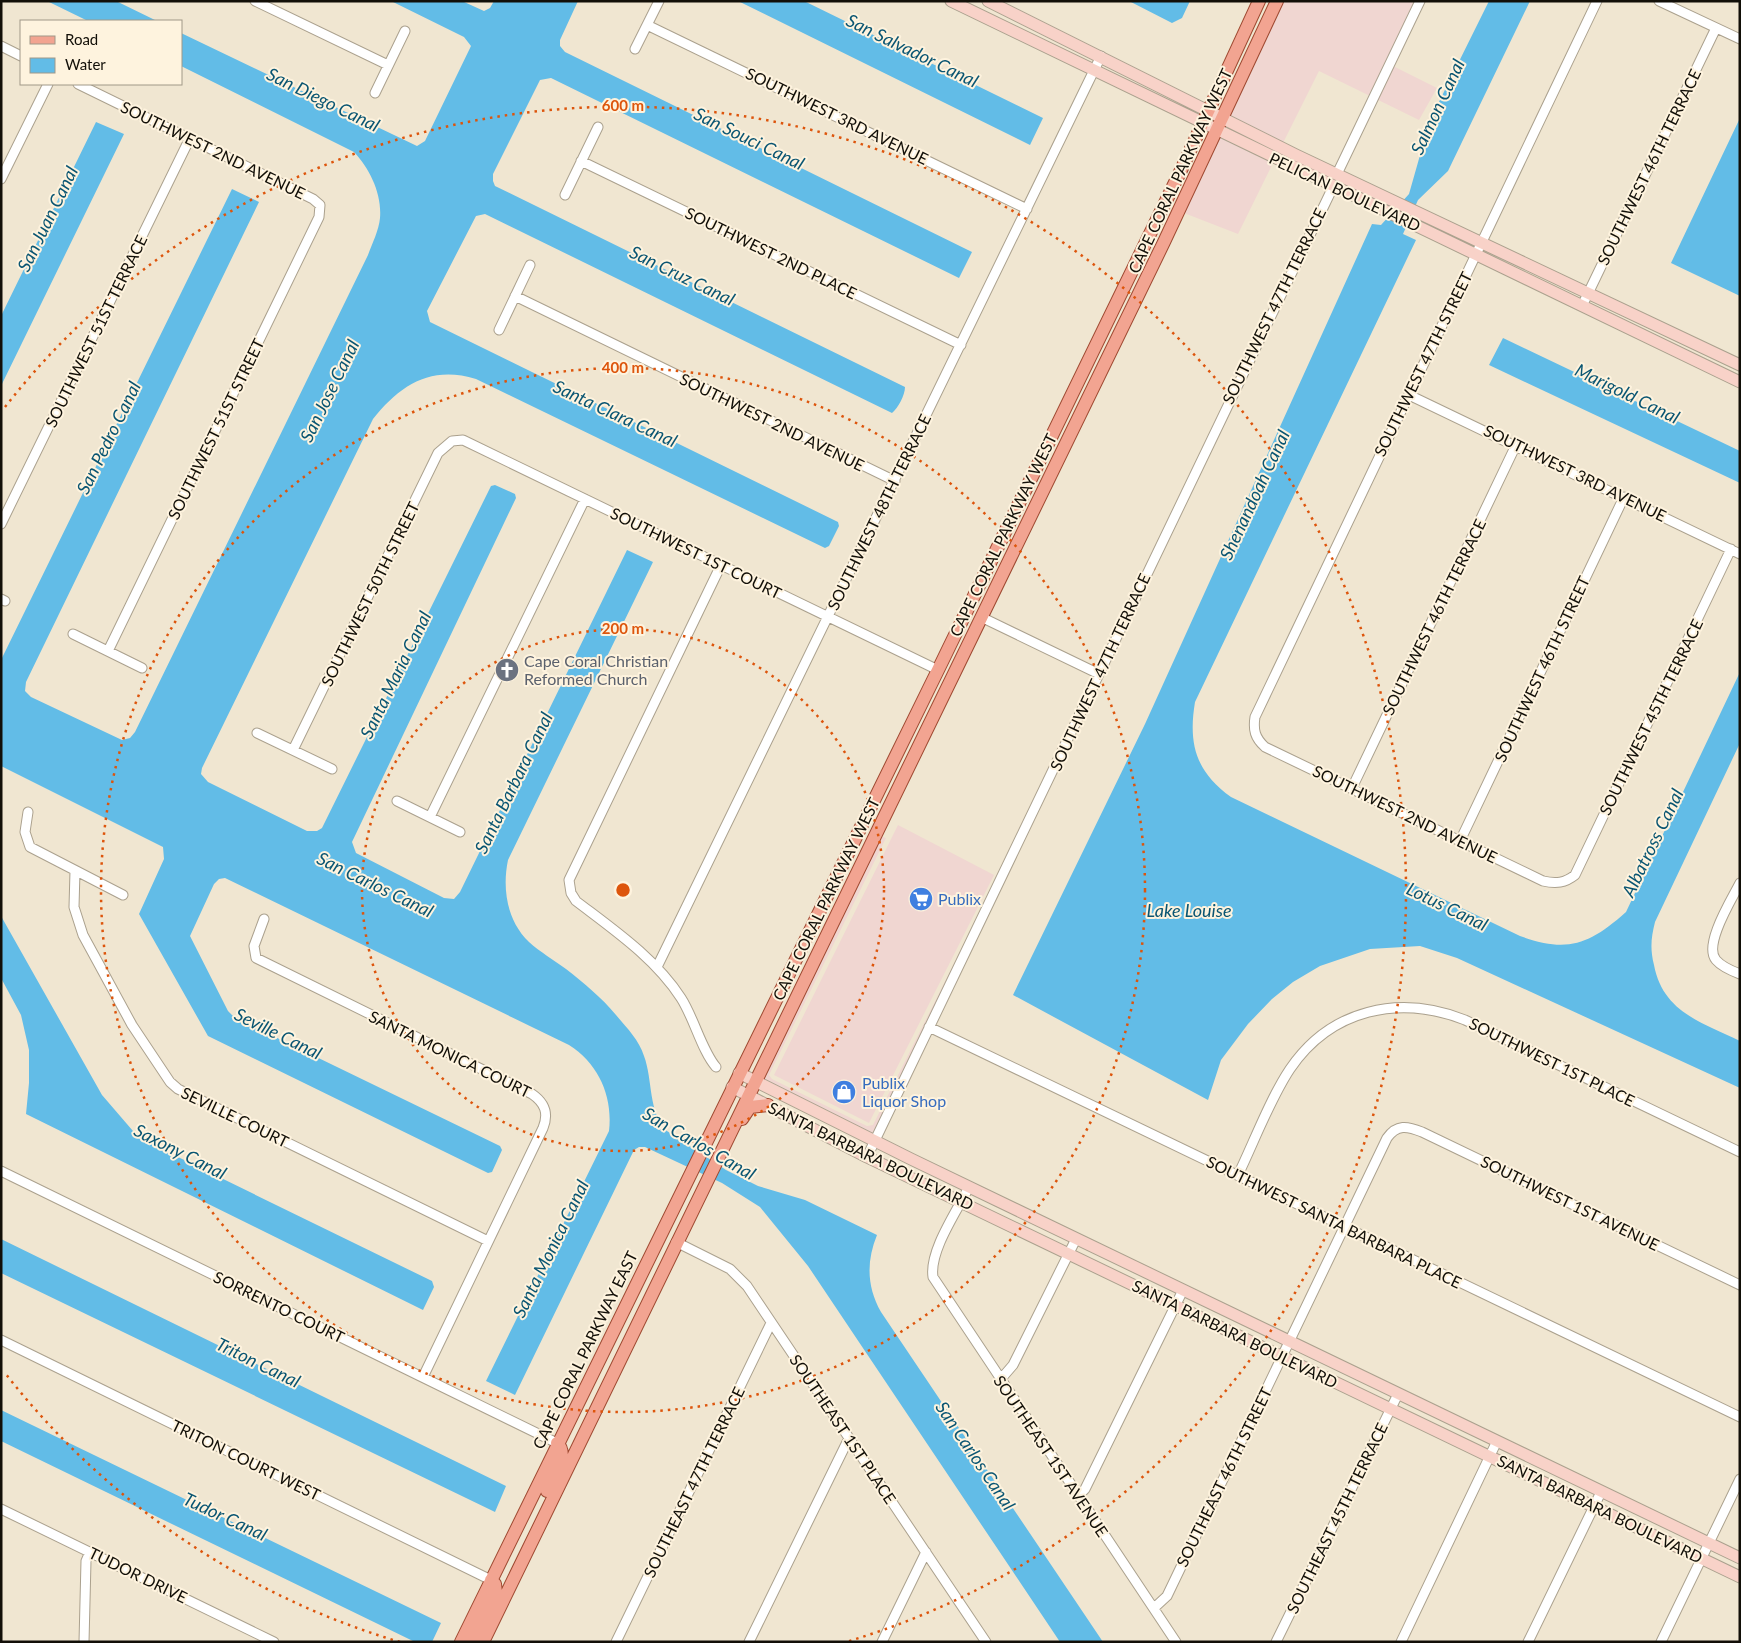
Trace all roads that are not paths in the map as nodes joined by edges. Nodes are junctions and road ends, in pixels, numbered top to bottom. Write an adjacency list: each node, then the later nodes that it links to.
1 (256, 1): 18 (street)
2 (659, 1): 10 (street)
3 (951, 1): 19 (main road, PELICAN BOULEVARD)
4 (988, 1): 17 (main road, PELICAN BOULEVARD)
5 (1259, 1): 23 (main road, CAPE CORAL PARKWAY WEST)
6 (1278, 1): 24 (main road, CAPE CORAL PARKWAY WEST)
7 (1420, 1): 30 (street)
8 (1597, 1): 37 (street, SOUTHWEST 47TH STREET)
9 (1659, 1): 11 (street)
10 (647, 25): 15 (street); 36 (street, SOUTHWEST 3RD AVENUE)
11 (1716, 28): 13 (street); 40 (street, SOUTHWEST 46TH TERRACE)
12 (405, 32): 18 (street)
13 (1740, 40)
14 (1, 46): 16 (street)
15 (635, 49)
16 (20, 56)
17 (1101, 56): 19 (street, SOUTHWEST 48TH TERRACE); 23 (main road, PELICAN BOULEVARD)
18 (388, 66): 22 (street)
19 (1093, 72): 25 (main road, PELICAN BOULEVARD); 36 (street, SOUTHWEST 48TH TERRACE)
20 (48, 85): 31 (street)
21 (80, 85): 28 (street, SOUTHWEST 2ND AVENUE)
22 (375, 93)
23 (1208, 110): 24 (main road, PELICAN BOULEVARD); 25 (main road, CAPE CORAL PARKWAY WEST)
24 (1223, 118): 27 (main road, CAPE CORAL PARKWAY WEST); 30 (main road, PELICAN BOULEVARD)
25 (1202, 124): 27 (main road, PELICAN BOULEVARD); 53 (main road, CAPE CORAL PARKWAY WEST)
26 (598, 128): 29 (street)
27 (1217, 131): 32 (main road, PELICAN BOULEVARD); 58 (main road, CAPE CORAL PARKWAY WEST)
28 (190, 138): 35 (street, SOUTHWEST 2ND AVENUE); 54 (street, SOUTHWEST 51ST TERRACE)
29 (581, 161): 34 (street); 44 (street, SOUTHWEST 2ND PLACE)
30 (1337, 174): 33 (main road, PELICAN BOULEVARD)
31 (1, 179)
32 (1333, 187): 33 (main road); 38 (main road, PELICAN BOULEVARD); 63 (street, SOUTHWEST 47TH TERRACE)
33 (1380, 194): 37 (main road, PELICAN BOULEVARD)
34 (565, 195)
35 (320, 205): 60 (street, SOUTHWEST 51ST STREET)
36 (1027, 208): 44 (street, SOUTHWEST 48TH TERRACE)
37 (1481, 243): 38 (street, SOUTHWEST 47TH STREET); 40 (main road, PELICAN BOULEVARD)
38 (1476, 255): 42 (main road, PELICAN BOULEVARD); 47 (street, SOUTHWEST 47TH STREET)
39 (530, 265): 41 (street)
40 (1589, 293): 42 (street, SOUTHWEST 46TH TERRACE); 45 (main road, PELICAN BOULEVARD)
41 (515, 296): 43 (street); 50 (street, SOUTHWEST 2ND AVENUE)
42 (1582, 306): 46 (main road, PELICAN BOULEVARD)
43 (499, 330)
44 (961, 345): 50 (street, SOUTHWEST 48TH TERRACE)
45 (1740, 365)
46 (1740, 382)
47 (1409, 395): 49 (street, SOUTHWEST 3RD AVENUE); 64 (street, SOUTHWEST 47TH STREET)
48 (452, 441): 52 (street, SOUTHWEST 1ST COURT); 66 (street, SOUTHWEST 50TH STREET)
49 (1516, 445): 51 (street, SOUTHWEST 3RD AVENUE); 69 (street, SOUTHWEST 46TH TERRACE)
50 (895, 481): 57 (street, SOUTHWEST 48TH TERRACE)
51 (1624, 497): 55 (street, SOUTHWEST 3RD AVENUE); 75 (street, SOUTHWEST 46TH STREET)
52 (585, 499): 56 (street, SOUTHWEST 1ST COURT); 73 (street)
53 (1012, 514): 58 (main road); 62 (main road, CAPE CORAL PARKWAY WEST)
54 (1, 524)
55 (1735, 552): 77 (street, SOUTHWEST 45TH TERRACE)
56 (721, 565): 57 (street, SOUTHWEST 1ST COURT); 82 (street)
57 (828, 616): 62 (street, SOUTHWEST 1ST COURT); 82 (street, SOUTHWEST 48TH TERRACE)
58 (981, 616): 63 (street); 68 (main road, CAPE CORAL PARKWAY WEST)
59 (73, 634): 60 (street)
60 (108, 651): 61 (street)
61 (142, 668)
62 (938, 670): 68 (main road); 72 (main road, CAPE CORAL PARKWAY WEST)
63 (1099, 674): 84 (street, SOUTHWEST 47TH TERRACE)
64 (1254, 728): 69 (street, SOUTHWEST 2ND AVENUE)
65 (257, 733): 66 (street)
66 (293, 750): 67 (street)
67 (332, 769)
68 (906, 772): 80 (main road, CAPE CORAL PARKWAY WEST)
69 (1352, 788): 75 (street, SOUTHWEST 2ND AVENUE)
70 (397, 801): 73 (street)
71 (28, 812): 76 (street)
72 (868, 813): 80 (main road); 86 (main road, CAPE CORAL PARKWAY WEST)
73 (430, 817): 74 (street)
74 (460, 832)
75 (1460, 841): 77 (street, SOUTHWEST 2ND AVENUE)
76 (75, 871): 79 (street); 101 (street, SEVILLE COURT)
77 (1567, 882)
78 (1740, 883): 83 (street)
79 (123, 895)
80 (835, 917): 87 (main road, CAPE CORAL PARKWAY WEST)
81 (264, 919): 101 (street, SANTA MONICA COURT)
82 (657, 967): 85 (street)
83 (1740, 974)
84 (929, 1027): 91 (street, SOUTHWEST 47TH TERRACE); 96 (street, SOUTHWEST SANTA BARBARA PLACE)
85 (716, 1067)
86 (738, 1073): 87 (main road, SANTA BARBARA BOULEVARD); 88 (main road, CAPE CORAL PARKWAY EAST)
87 (755, 1081): 89 (main road); 91 (main road, SANTA BARBARA BOULEVARD)
88 (732, 1087): 89 (main road, SANTA BARBARA BOULEVARD); 111 (main road, CAPE CORAL PARKWAY EAST)
89 (748, 1095): 90 (main road, SANTA BARBARA BOULEVARD); 94 (main road)
90 (768, 1105): 93 (main road, SANTA BARBARA BOULEVARD); 94 (main road)
91 (875, 1140): 93 (street, SOUTHWEST 47TH TERRACE); 97 (main road, SANTA BARBARA BOULEVARD)
92 (1740, 1152): 96 (street, SOUTHWEST 1ST PLACE)
93 (867, 1157): 98 (main road, SANTA BARBARA BOULEVARD)
94 (720, 1159): 102 (main road)
95 (1, 1171): 112 (street, SORRENTO COURT)
96 (1238, 1176): 99 (street, SOUTHWEST SANTA BARBARA PLACE)
97 (969, 1187): 98 (street); 100 (main road, SANTA BARBARA BOULEVARD)
98 (962, 1202): 103 (main road, SANTA BARBARA BOULEVARD); 113 (street, SOUTHEAST 1ST AVENUE)
99 (1344, 1228): 104 (street, SOUTHWEST 1ST AVENUE); 109 (street); 116 (street, SOUTHWEST SANTA BARBARA PLACE)
100 (1076, 1238): 103 (street); 105 (main road, SANTA BARBARA BOULEVARD)
101 (488, 1241): 112 (street, SANTA MONICA COURT)
102 (676, 1242): 107 (street, SOUTHEAST 1ST PLACE); 120 (main road)
103 (1068, 1253): 106 (main road, SANTA BARBARA BOULEVARD); 113 (street)
104 (1740, 1285)
105 (1183, 1290): 106 (street); 109 (main road, SANTA BARBARA BOULEVARD)
106 (1176, 1305): 110 (main road, SANTA BARBARA BOULEVARD); 124 (street)
107 (771, 1323): 117 (street, SOUTHEAST 1ST PLACE); 141 (street, SOUTHEAST 47TH TERRACE)
108 (1, 1340): 134 (street, TRITON COURT WEST)
109 (1290, 1342): 110 (street, SOUTHEAST 46TH STREET); 114 (main road, SANTA BARBARA BOULEVARD)
110 (1283, 1356): 115 (main road, SANTA BARBARA BOULEVARD); 135 (street, SOUTHEAST 46TH STREET)
111 (595, 1365): 119 (main road, CAPE CORAL PARKWAY EAST); 120 (main road)
112 (424, 1377): 119 (street, SORRENTO COURT)
113 (1000, 1380): 124 (street, SOUTHEAST 1ST AVENUE)
114 (1398, 1394): 115 (street, SOUTHEAST 45TH TERRACE); 118 (main road, SANTA BARBARA BOULEVARD)
115 (1390, 1408): 121 (main road, SANTA BARBARA BOULEVARD); 146 (street, SOUTHEAST 45TH TERRACE)
116 (1740, 1417)
117 (849, 1438): 130 (street, SOUTHEAST 1ST PLACE); 142 (street)
118 (1497, 1442): 121 (street); 123 (main road, SANTA BARBARA BOULEVARD)
119 (557, 1443): 127 (main road); 134 (main road, CAPE CORAL PARKWAY EAST)
120 (576, 1449): 127 (main road)
121 (1491, 1456): 125 (main road, SANTA BARBARA BOULEVARD); 147 (street)
122 (1740, 1479): 128 (street)
123 (1601, 1492): 125 (street); 128 (main road, SANTA BARBARA BOULEVARD)
124 (1078, 1496): 135 (street, SOUTHEAST 1ST AVENUE)
125 (1594, 1506): 131 (main road, SANTA BARBARA BOULEVARD); 148 (street)
126 (1, 1509): 129 (street, TUDOR DRIVE)
127 (534, 1538): 136 (main road)
128 (1708, 1543): 131 (street); 132 (main road, SANTA BARBARA BOULEVARD)
129 (90, 1552): 137 (street); 138 (street, TUDOR DRIVE)
130 (926, 1552): 143 (street); 144 (street, SOUTHEAST 1ST PLACE)
131 (1701, 1558): 133 (main road, SANTA BARBARA BOULEVARD); 149 (street)
132 (1740, 1558)
133 (1740, 1576)
134 (491, 1580): 139 (main road, CAPE CORAL PARKWAY EAST); 140 (main road)
135 (1154, 1608): 145 (street, SOUTHEAST 1ST AVENUE)
136 (487, 1641)
137 (84, 1642)
138 (274, 1642)
139 (461, 1642)
140 (472, 1642)
141 (616, 1642)
142 (749, 1642)
143 (882, 1642)
144 (986, 1642)
145 (1176, 1642)
146 (1276, 1642)
147 (1401, 1642)
148 (1528, 1642)
149 (1661, 1642)

